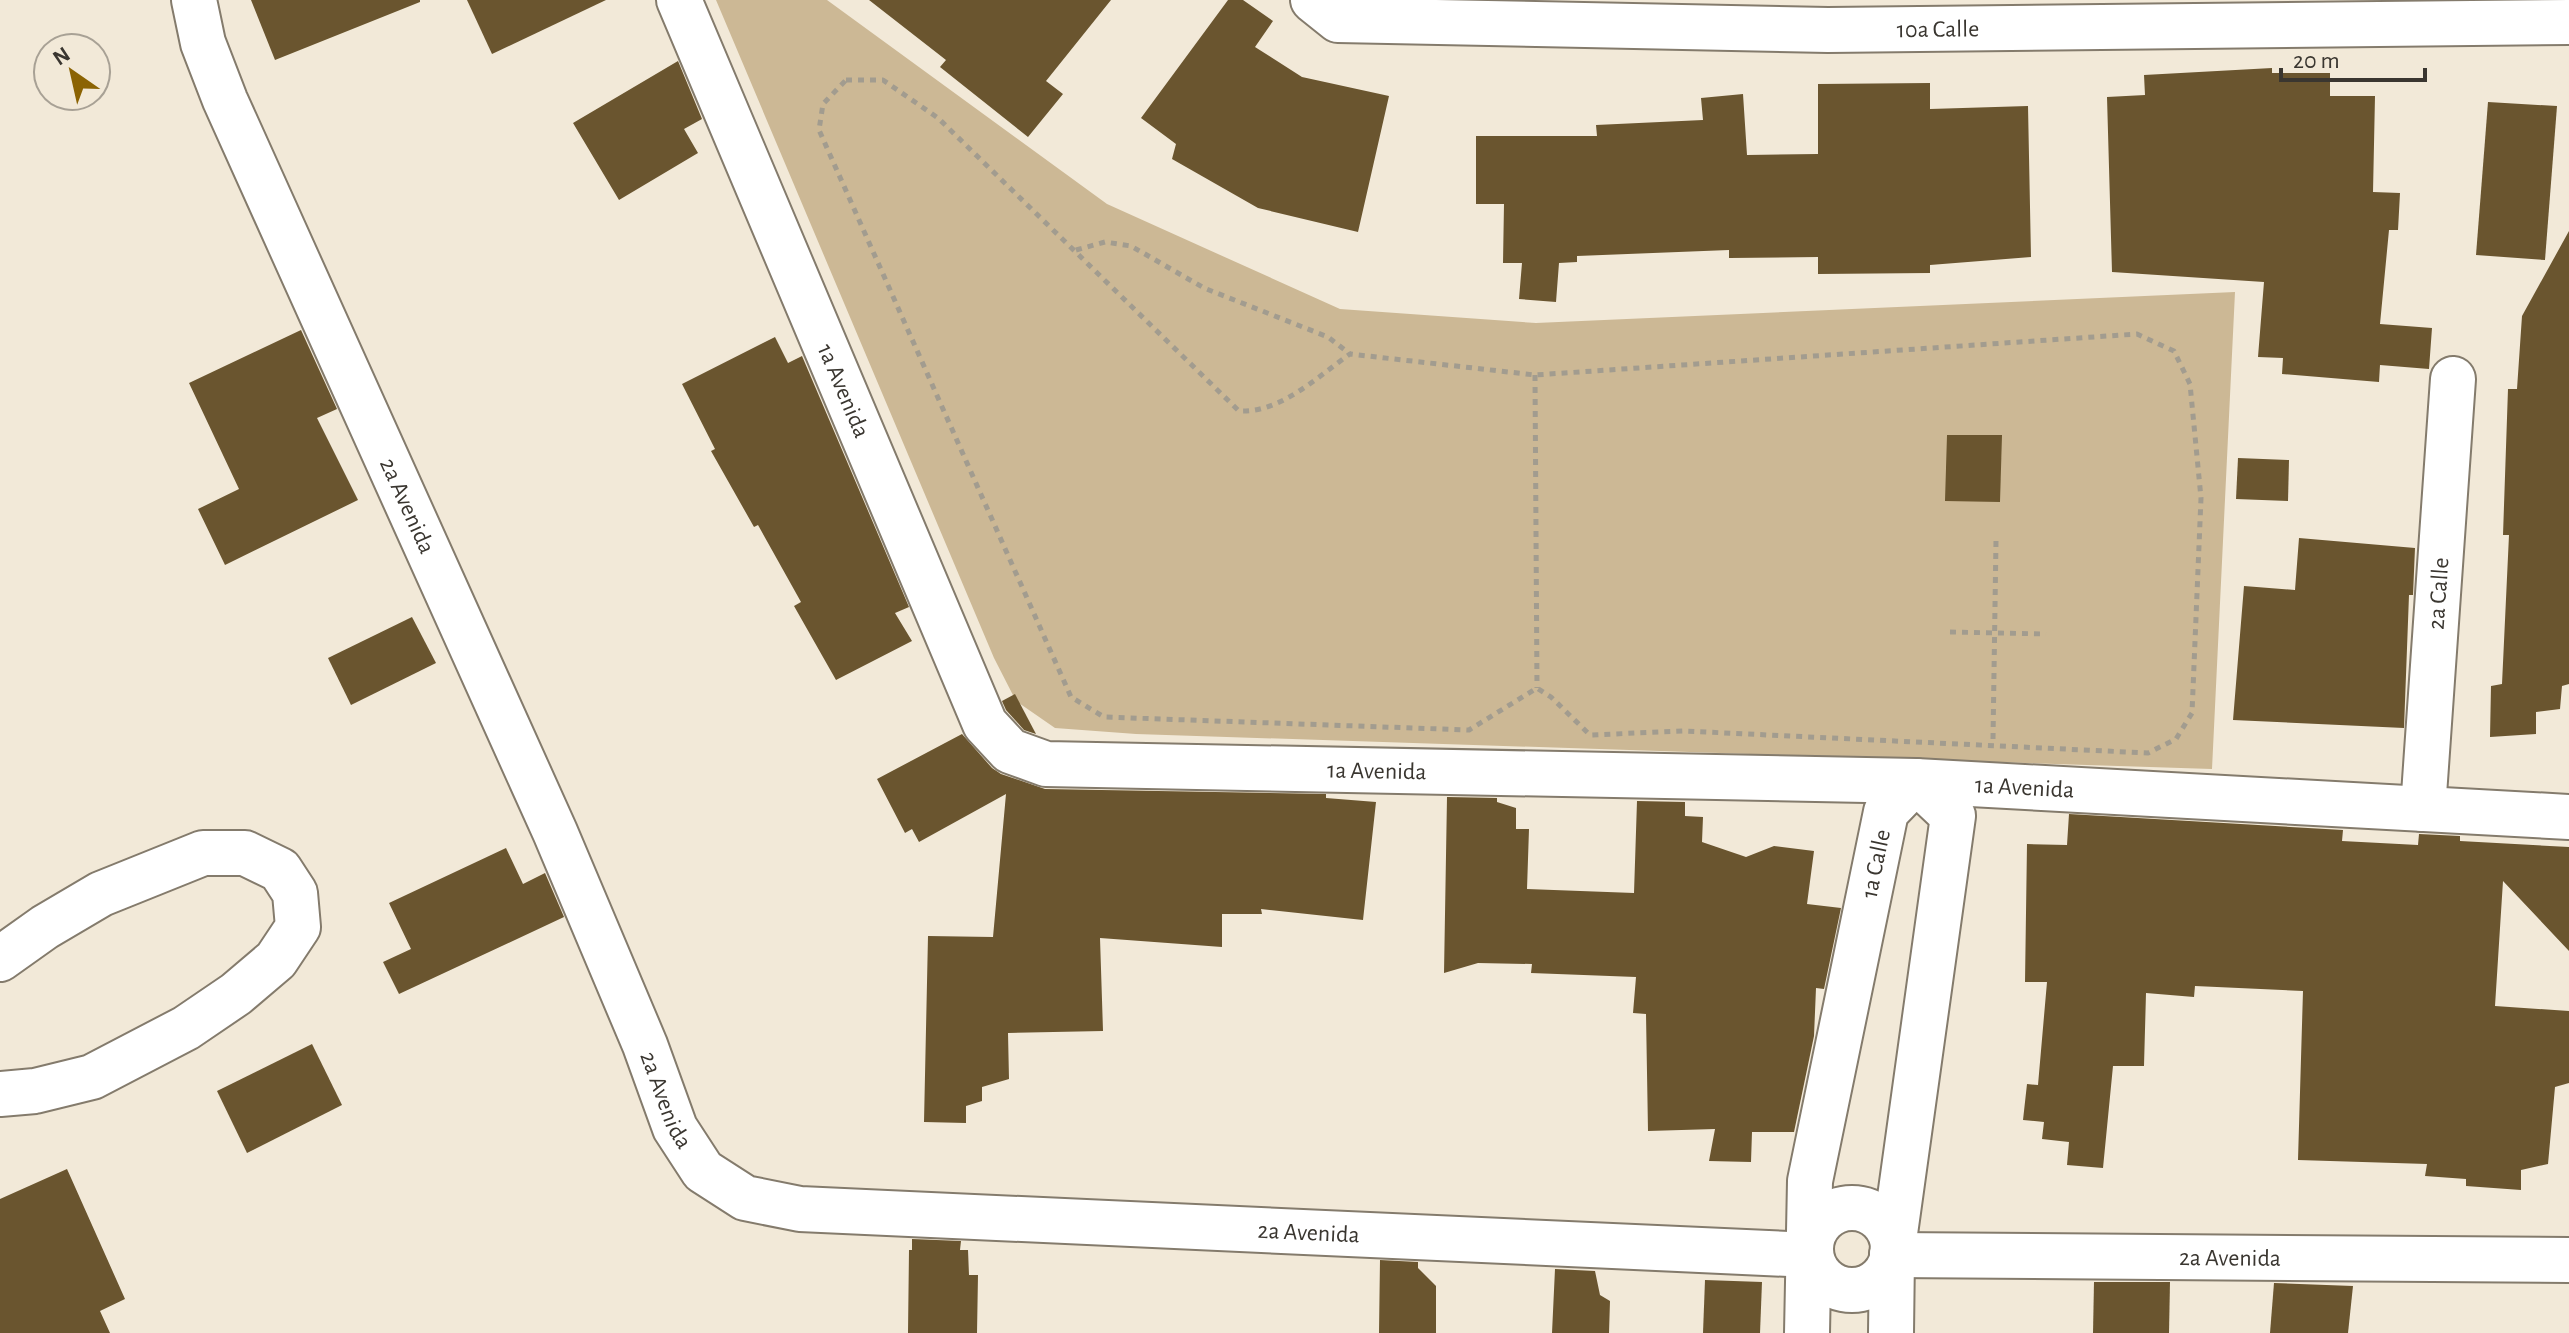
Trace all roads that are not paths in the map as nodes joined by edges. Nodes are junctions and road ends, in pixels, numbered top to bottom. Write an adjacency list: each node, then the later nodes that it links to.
1 (194, 0): 12 (street, 2a Avenida)
2 (679, 0): 7 (street, 1a Avenida)
3 (1313, 0): 4 (street, 10a Calle)
4 (1826, 15): 5 (street, 10a Calle)
5 (2569, 22)
6 (2453, 379): 8 (street, 2a Calle)
7 (1916, 781): 8 (street, 1a Avenida); 12 (street, 1a Calle); 13 (street)
8 (2423, 809): 9 (street, 1a Avenida)
9 (2569, 817)
10 (0, 959): 11 (street)
11 (0, 1094)
12 (1810, 1255): 13 (street); 13 (street); 15 (street, 1a Calle)
13 (1892, 1255): 14 (street, 2a Avenida); 16 (street)
14 (2569, 1260)
15 (1807, 1333)
16 (1891, 1333)

